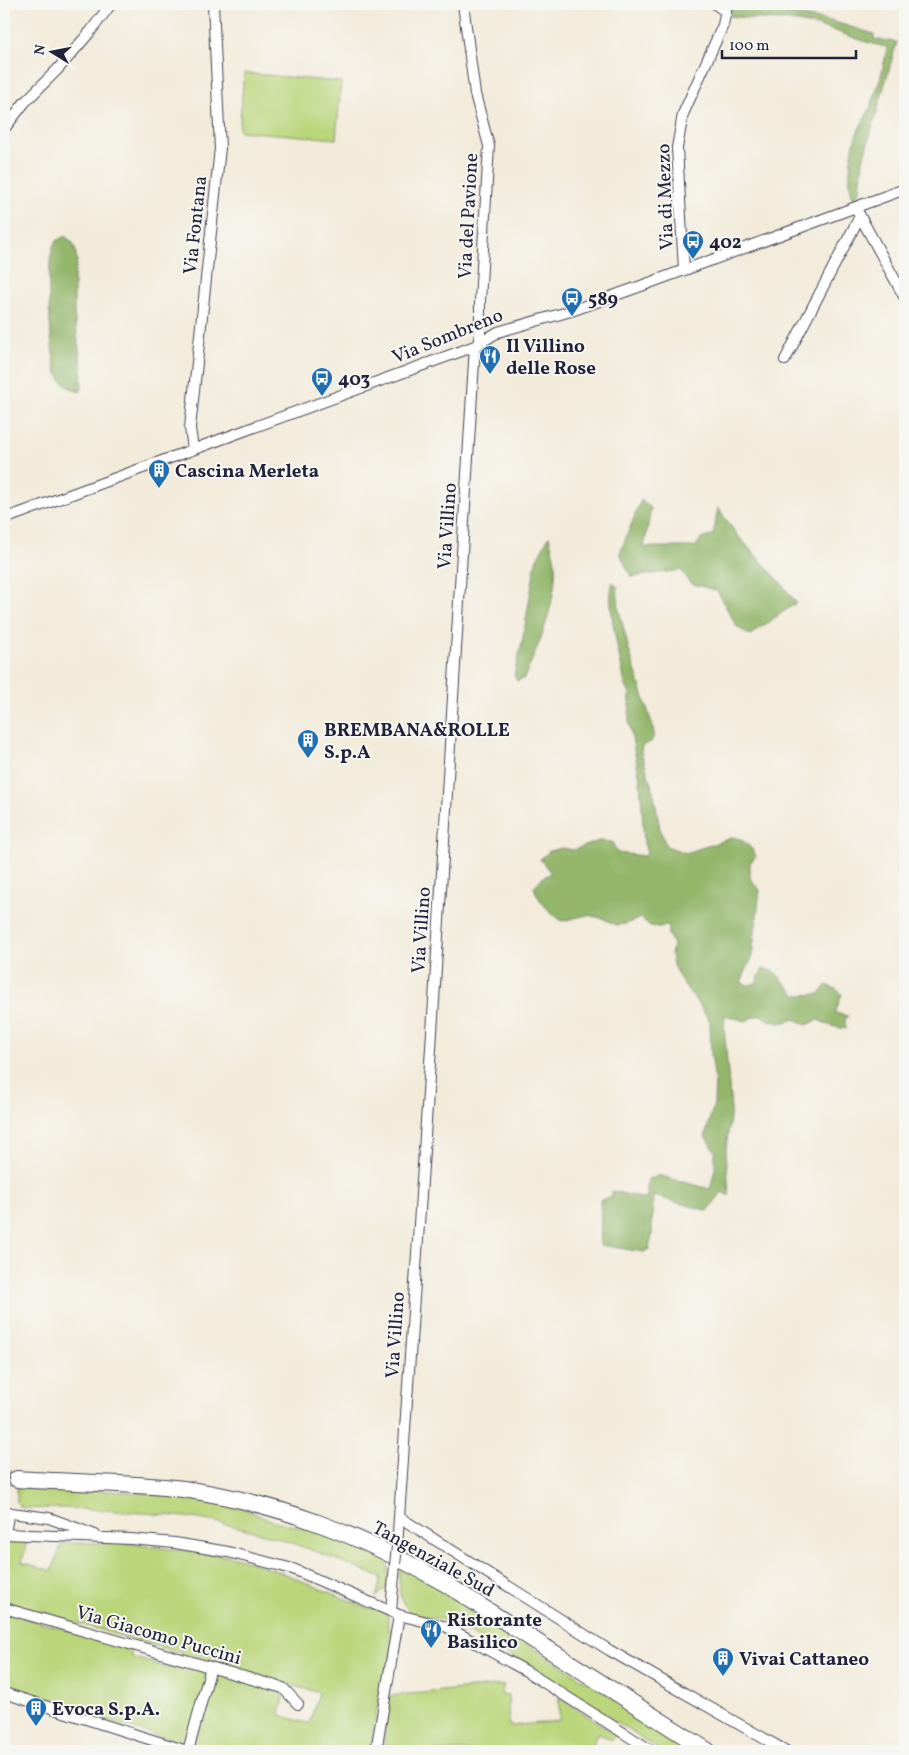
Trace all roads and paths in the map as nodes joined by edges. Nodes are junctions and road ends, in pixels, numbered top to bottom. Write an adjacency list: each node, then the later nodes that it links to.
1 (111, 4): 6 (street)
2 (213, 4): 13 (street, Via Fontana)
3 (463, 4): 11 (street, Via del Pavione)
4 (715, 4): 5 (street, Via di Mezzo)
5 (726, 8): 9 (street, Via di Mezzo)
6 (4, 129)
7 (905, 189): 8 (street, Via Sombreno)
8 (858, 212): 9 (street, Via Sombreno); 10 (street); 12 (street)
9 (684, 270): 11 (street, Via Sombreno)
10 (905, 298)
11 (478, 344): 13 (street, Via Sombreno); 17 (street, Via Villino)
12 (785, 360)
13 (193, 449): 14 (street, Via Sombreno)
14 (4, 519)
15 (17, 1479): 28 (highway, Tangenziale Sud)
16 (6, 1512): 18 (street); 19 (street)
17 (399, 1517): 21 (street, Via Villino, bridge); 29 (street)
18 (4, 1535): 19 (street)
19 (103, 1538): 21 (street)
20 (4, 1608): 22 (street, Via Giacomo Puccini)
21 (395, 1613): 26 (street, Via Villino); 27 (street)
22 (211, 1668): 24 (street, Via Giacomo Puccini); 25 (street)
23 (4, 1692): 25 (street)
24 (298, 1704)
25 (188, 1751)
26 (376, 1751)
27 (652, 1751)
28 (708, 1751)
29 (786, 1751)

